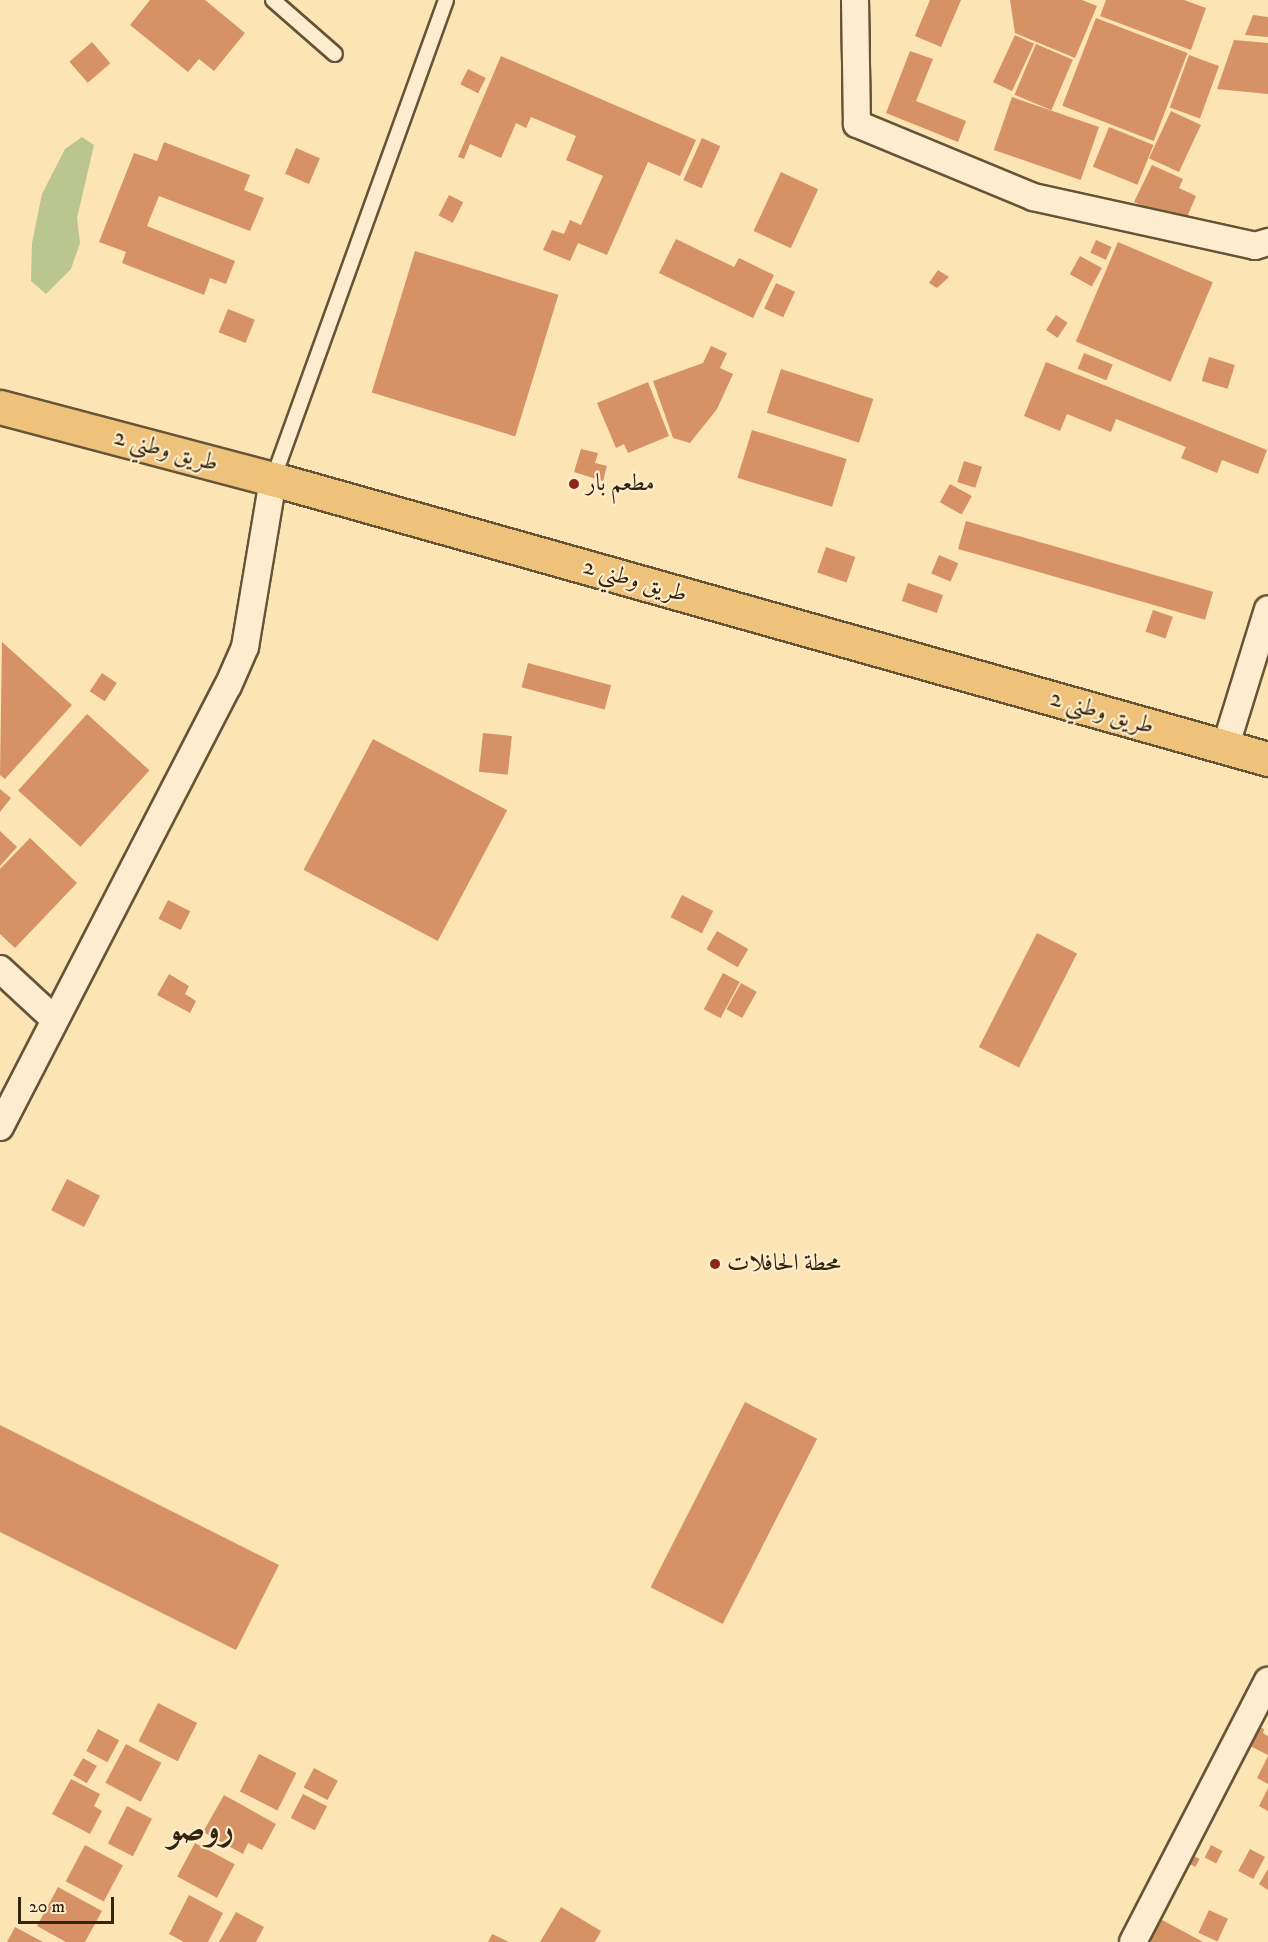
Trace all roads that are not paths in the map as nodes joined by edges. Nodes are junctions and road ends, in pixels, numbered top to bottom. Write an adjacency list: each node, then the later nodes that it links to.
1 (273, 0): 4 (lane)
2 (446, 0): 7 (lane)
3 (855, 0): 5 (street)
4 (335, 54)
5 (1268, 242)
6 (0, 407): 7 (highway, طريق وطني 2)
7 (273, 478): 9 (highway, طريق وطني 2); 12 (street)
8 (1268, 609): 9 (street)
9 (1225, 747): 10 (highway, طريق وطني 2)
10 (1268, 759)
11 (5, 984): 12 (street)
12 (54, 1019): 13 (street)
13 (0, 1127)
14 (1266, 1690): 15 (street)
15 (1133, 1942)

